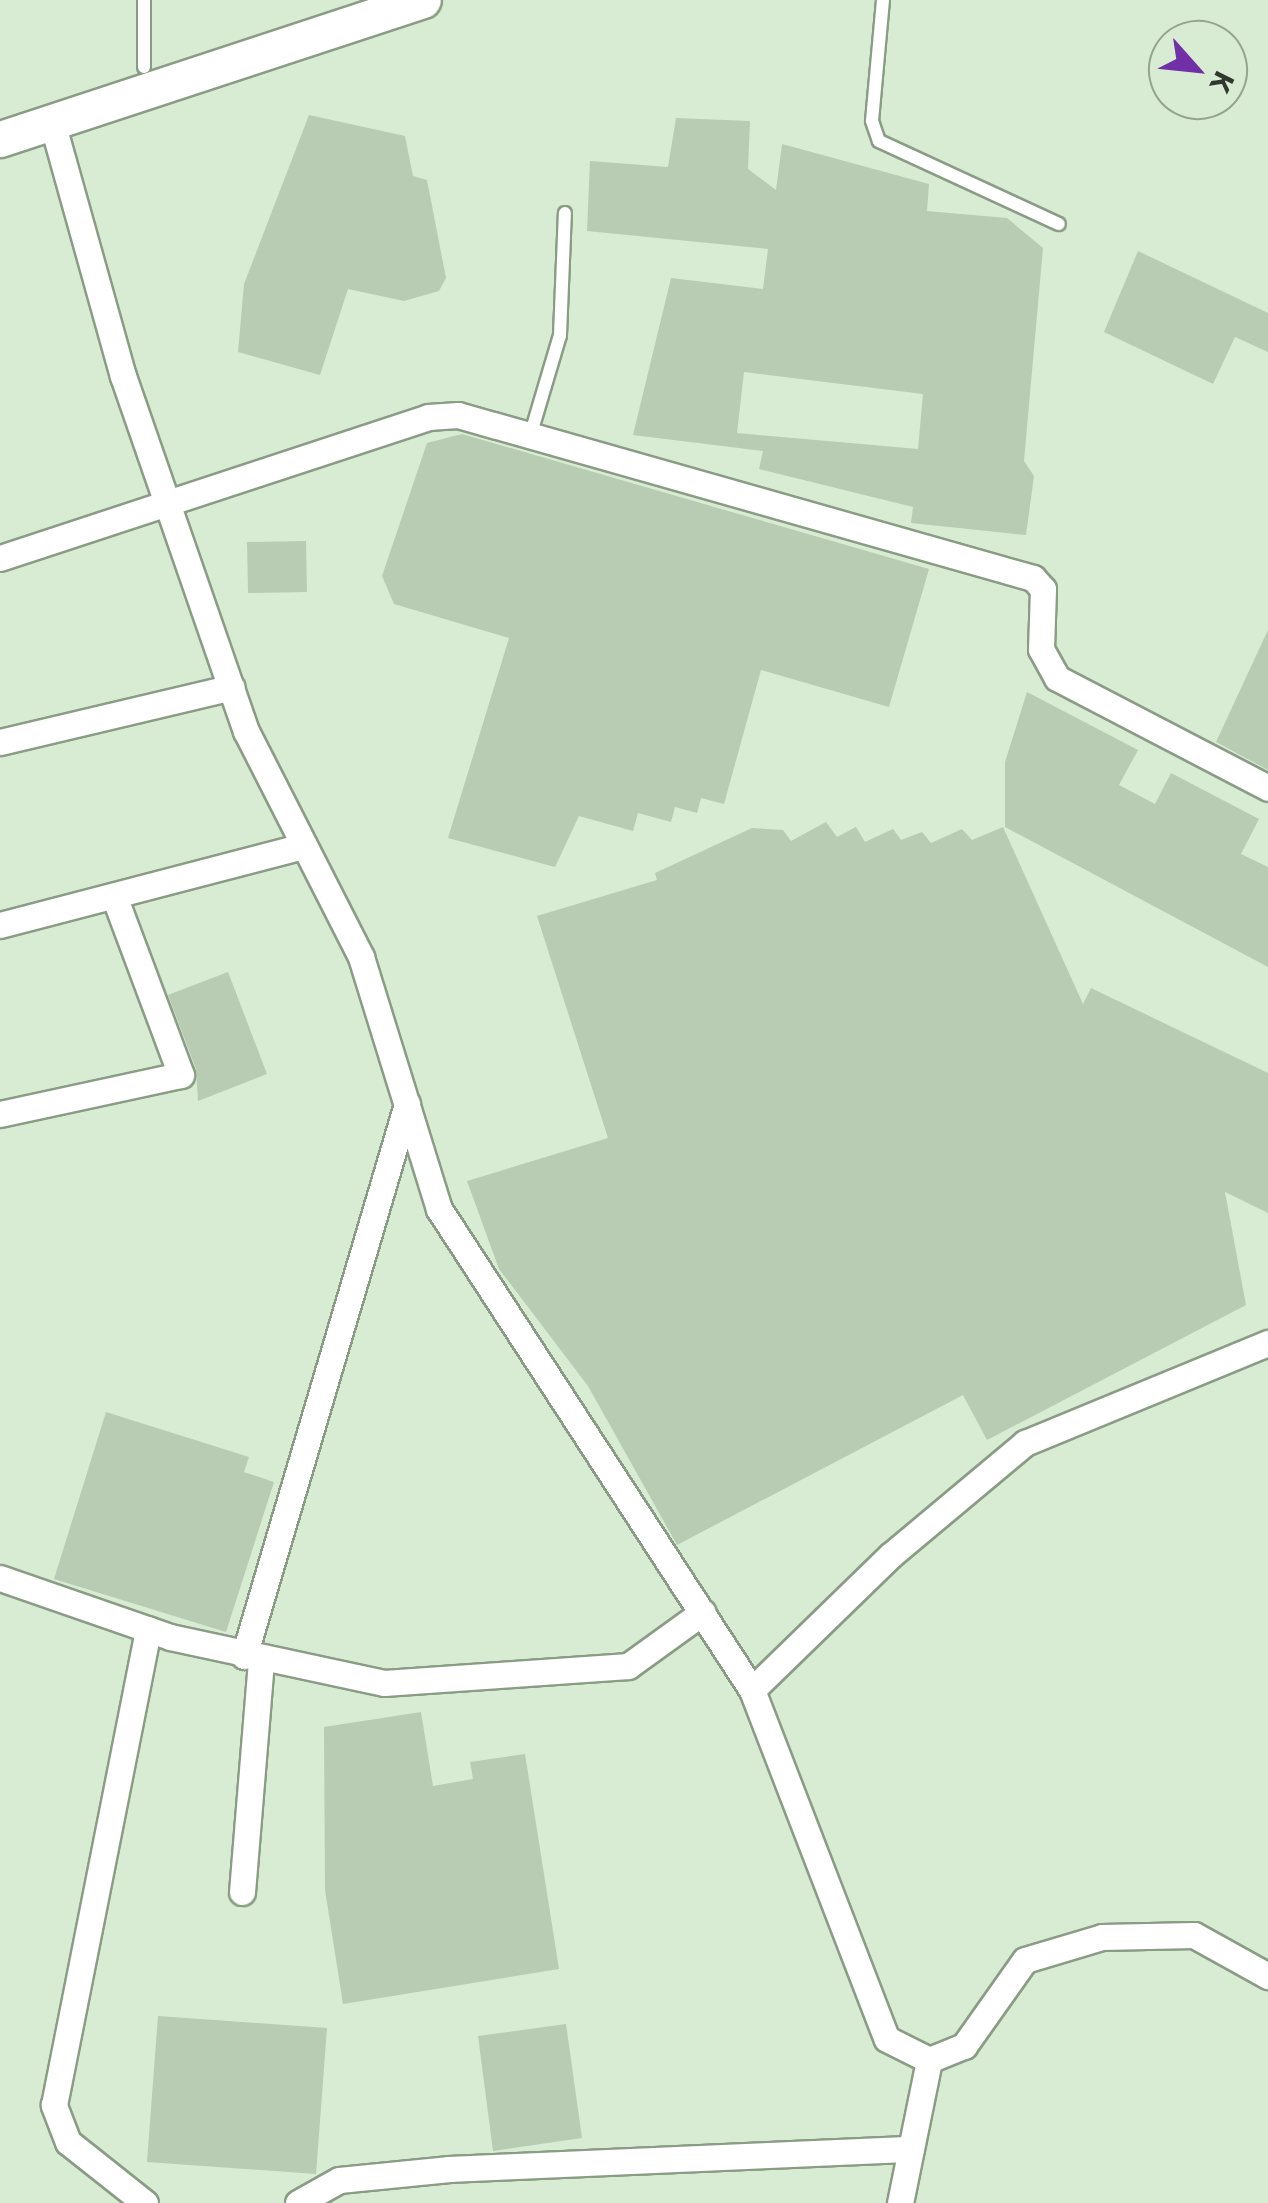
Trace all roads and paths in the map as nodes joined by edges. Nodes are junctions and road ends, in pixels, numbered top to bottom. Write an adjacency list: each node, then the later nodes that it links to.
1 (144, 0): 5 (lane)
2 (352, 0): 5 (street)
3 (423, 0): 6 (street)
4 (883, 0): 10 (lane)
5 (144, 67): 6 (street)
6 (49, 110): 7 (street); 8 (street); 12 (street)
7 (0, 114)
8 (0, 139)
9 (565, 212): 11 (lane)
10 (1059, 224)
11 (531, 432): 12 (street); 16 (street)
12 (170, 501): 13 (street); 14 (street)
13 (0, 558)
14 (232, 687): 15 (street); 17 (street)
15 (0, 742)
16 (1268, 788)
17 (304, 846): 18 (street); 20 (street)
18 (114, 896): 19 (street); 21 (street)
19 (0, 926)
20 (407, 1104): 24 (street); 26 (street)
21 (0, 1114)
22 (1268, 1343): 27 (street)
23 (0, 1578): 25 (street)
24 (702, 1612): 26 (street); 27 (street)
25 (148, 1629): 26 (street); 32 (street)
26 (253, 1658): 28 (street)
27 (752, 1690): 30 (street)
28 (242, 1892)
29 (1268, 1976): 30 (street)
30 (929, 2060): 31 (street)
31 (911, 2149): 33 (street); 34 (street)
32 (145, 2203)
33 (298, 2203)
34 (900, 2203)

